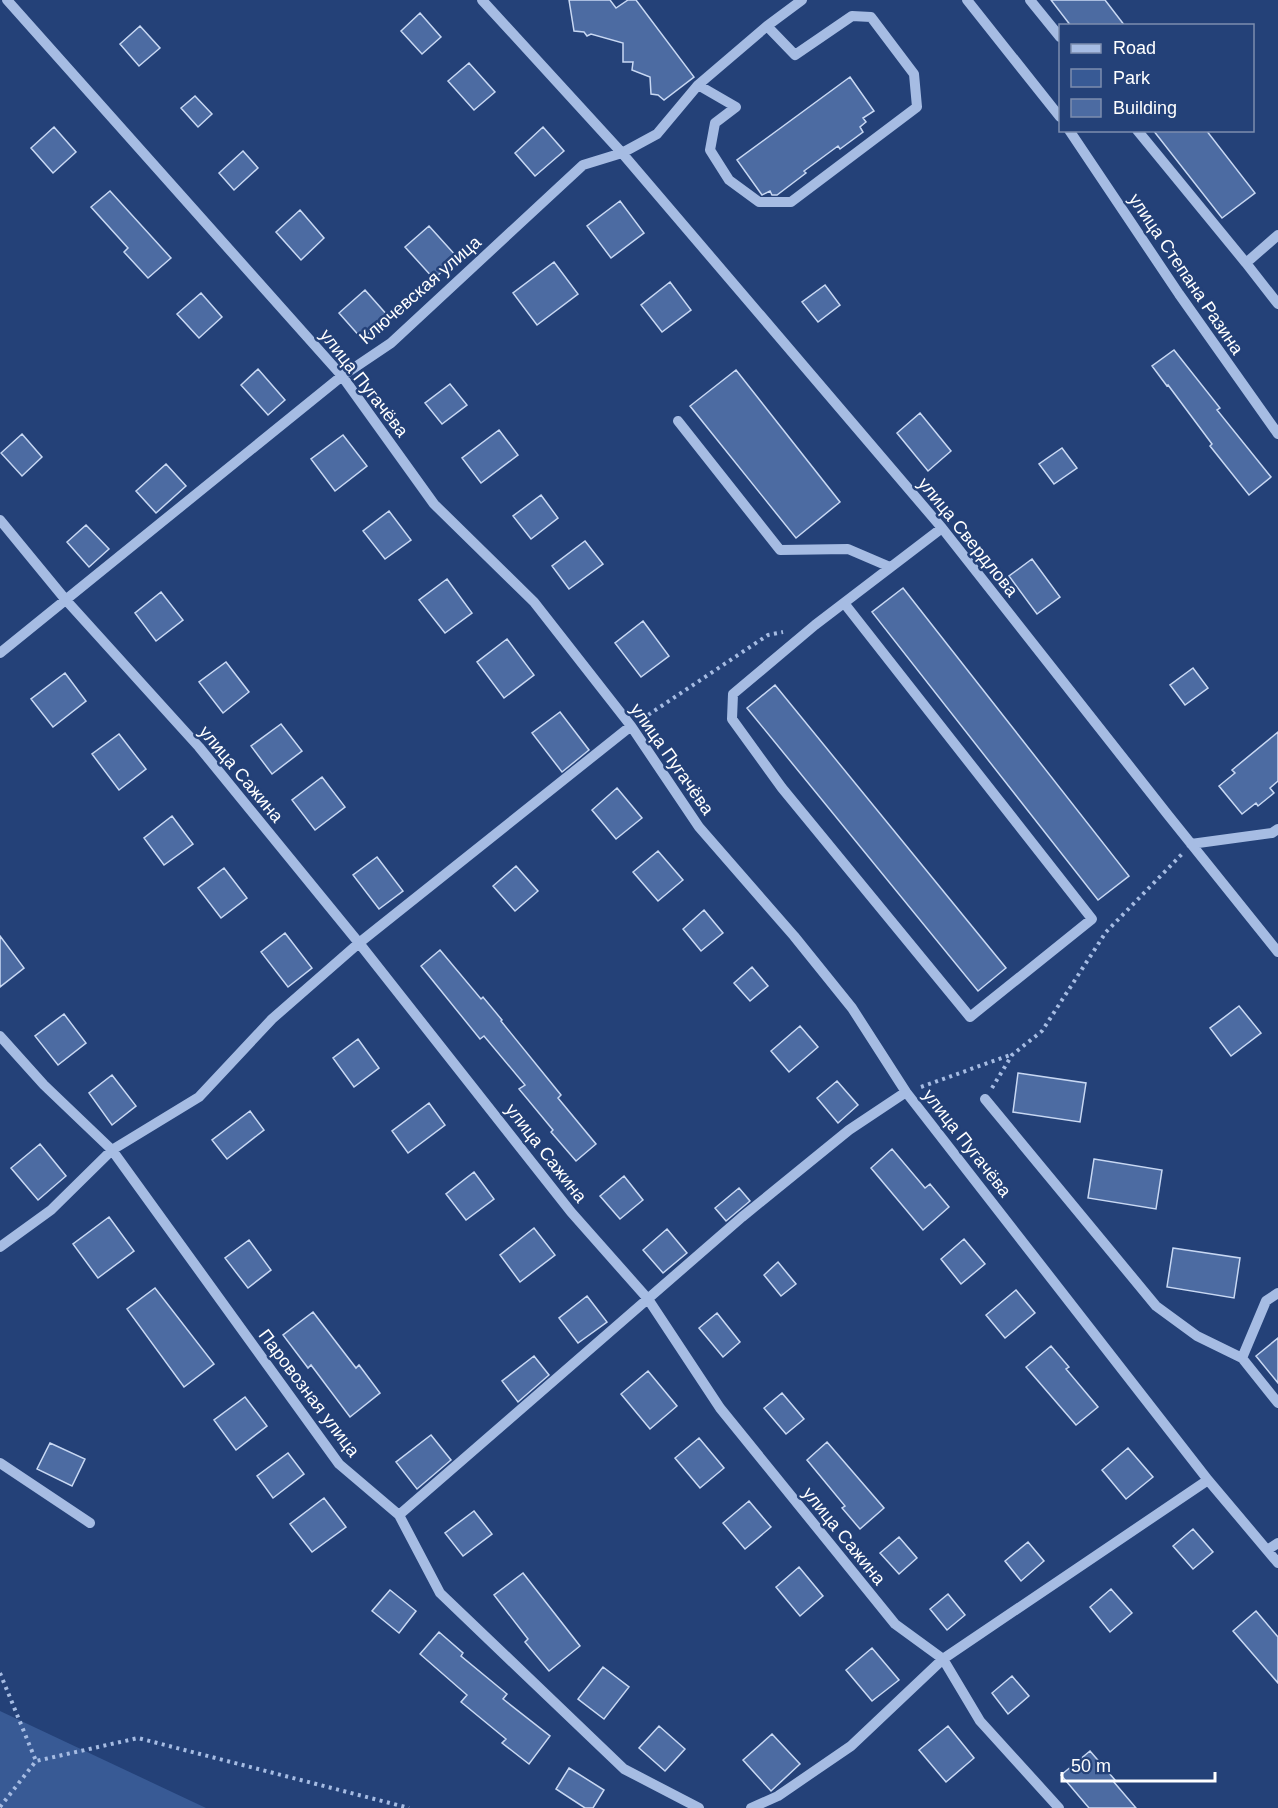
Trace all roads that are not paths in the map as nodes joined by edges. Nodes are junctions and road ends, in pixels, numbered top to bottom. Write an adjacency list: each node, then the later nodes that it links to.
1 (7, 0): 16 (street, улица Пугачёва)
2 (482, 0): 12 (street, улица Свердлова)
3 (802, 0): 6 (street, Ключевская улица)
4 (967, 0): 9 (street)
5 (1030, 0): 7 (street)
6 (767, 26): 8 (street, Ключевская улица); 8 (street)
7 (1059, 36)
8 (698, 85): 12 (street, Ключевская улица)
9 (1059, 116)
10 (1070, 132): 18 (street, улица Степана Разина)
11 (1139, 132): 14 (street)
12 (622, 153): 16 (street, Ключевская улица); 20 (street, улица Свердлова)
13 (1278, 234): 14 (street)
14 (1246, 263): 15 (street)
15 (1278, 304)
16 (342, 376): 22 (street, Ключевская улица); 25 (street, улица Пугачёва)
17 (678, 421): 21 (street)
18 (1278, 434)
19 (0, 520): 22 (street, улица Сажина)
20 (942, 528): 21 (street); 27 (street, улица Свердлова)
21 (890, 567): 23 (street)
22 (65, 599): 24 (street, Ключевская улица); 28 (street, улица Сажина)
23 (844, 603): 23 (street)
24 (0, 653)
25 (631, 726): 28 (street); 31 (street, улица Пугачёва)
26 (1278, 829): 27 (street)
27 (1191, 844): 29 (street, улица Свердлова)
28 (359, 943): 33 (street); 36 (street, улица Сажина)
29 (1278, 952)
30 (0, 1036): 33 (street, Паровозная улица)
31 (906, 1092): 36 (street); 40 (street, улица Пугачёва)
32 (985, 1099): 37 (street)
33 (112, 1150): 34 (street); 41 (street, Паровозная улица)
34 (0, 1248)
35 (1278, 1293): 37 (street)
36 (648, 1299): 41 (street); 46 (street, улица Сажина)
37 (1242, 1358): 38 (street)
38 (1278, 1403)
39 (0, 1463): 42 (street)
40 (1208, 1480): 44 (street, улица Пугачёва); 46 (street)
41 (399, 1515): 47 (street, Паровозная улица)
42 (90, 1523)
43 (1278, 1543): 44 (street)
44 (1267, 1550): 45 (street, улица Пугачёва)
45 (1278, 1563)
46 (943, 1659): 48 (street); 49 (street, улица Сажина)
47 (699, 1808)
48 (752, 1808)
49 (1059, 1808)

